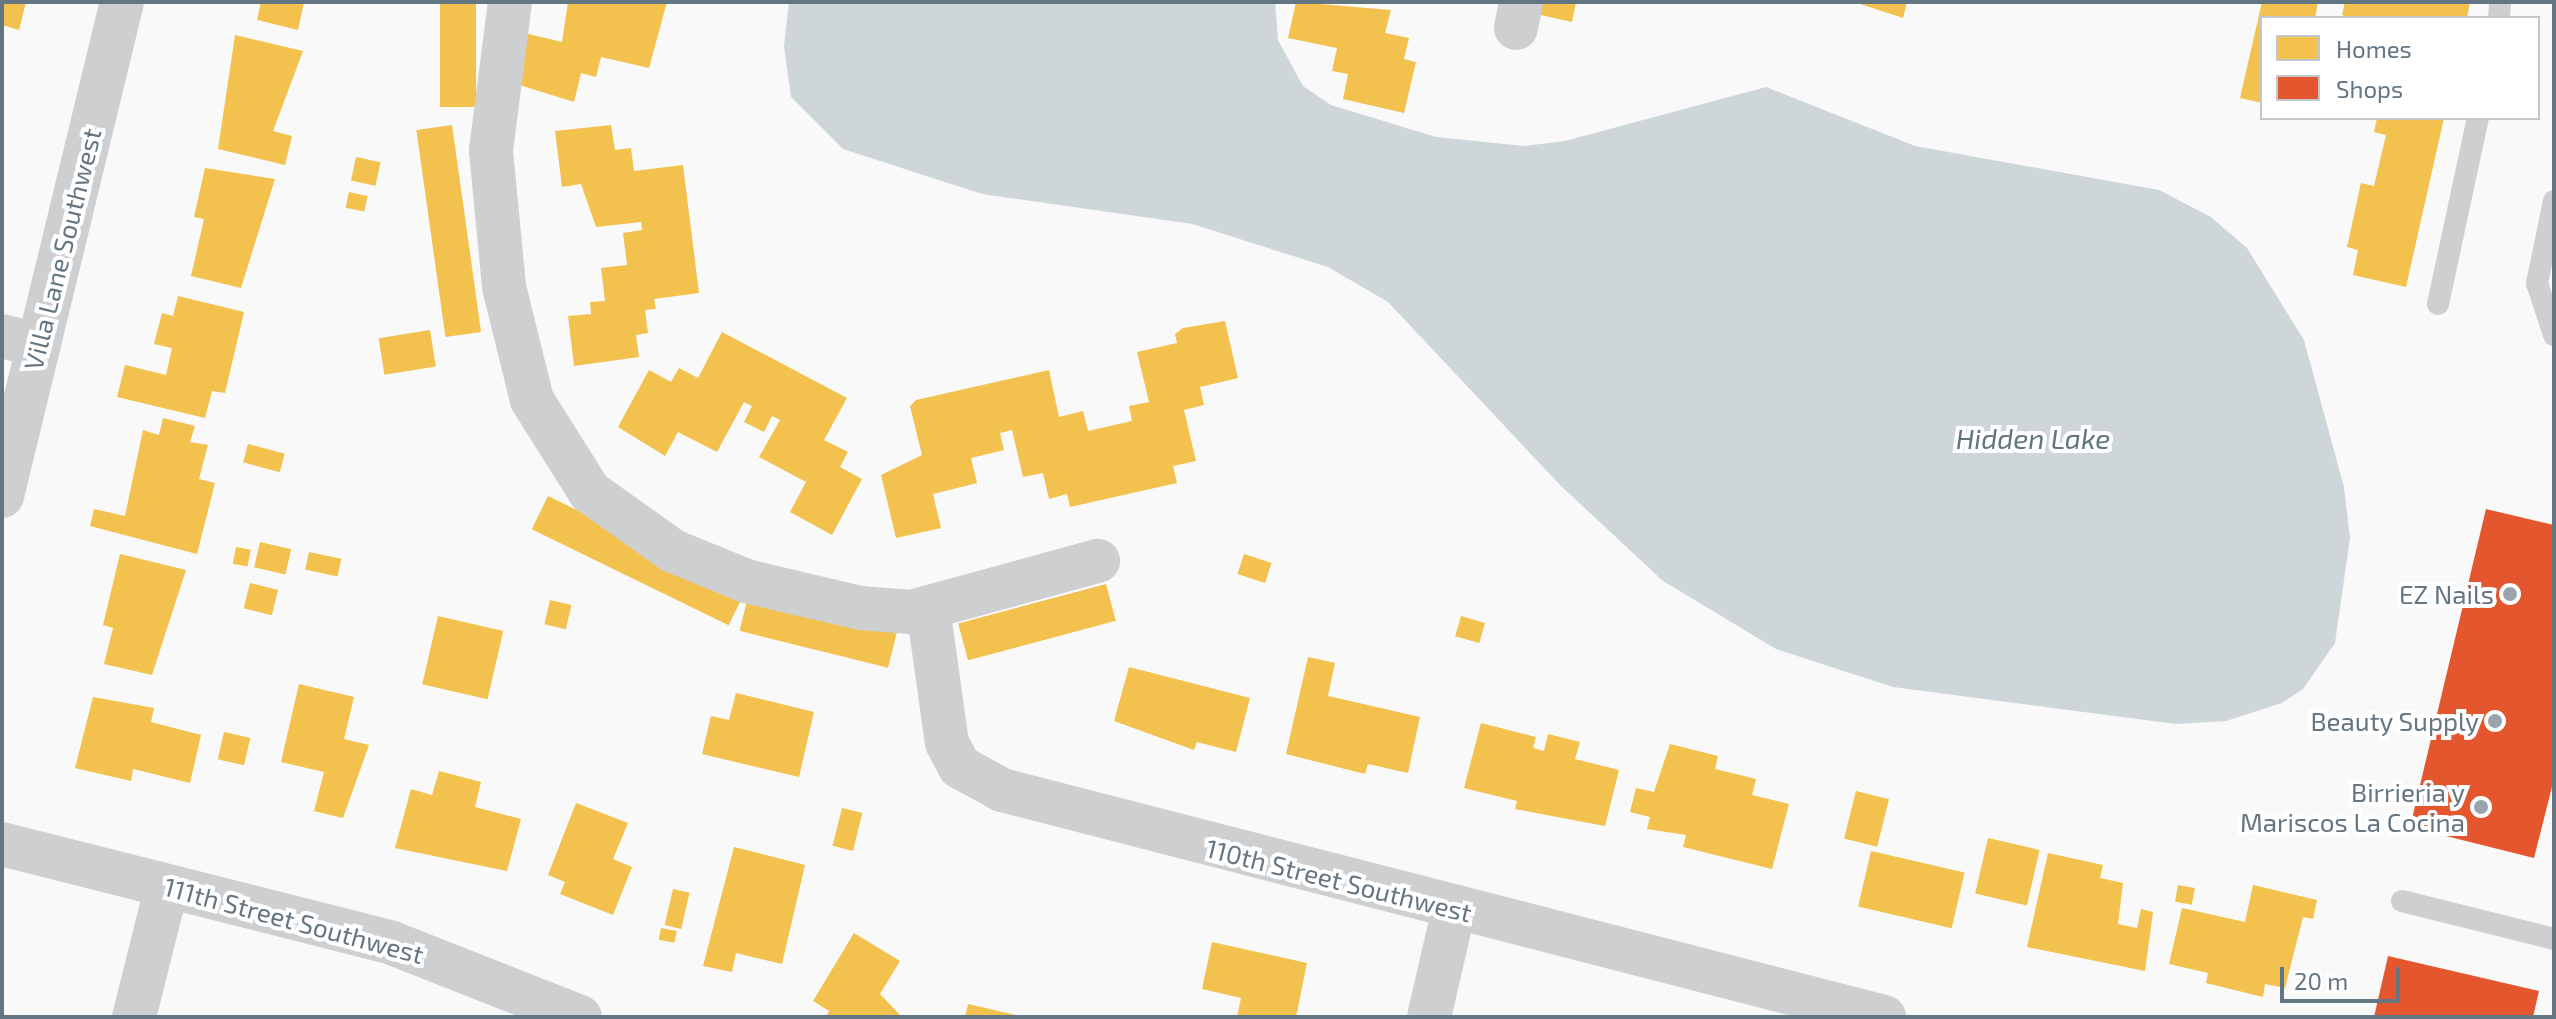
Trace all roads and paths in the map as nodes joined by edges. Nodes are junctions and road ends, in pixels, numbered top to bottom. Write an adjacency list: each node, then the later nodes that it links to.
1 (122, 2): 7 (street, Villa Lane Southwest)
2 (510, 2): 10 (street)
3 (2478, 120): 5 (lane)
4 (2554, 201): 6 (lane)
5 (2438, 304)
6 (2554, 335)
7 (20, 341): 8 (street, Villa Lane Southwest)
8 (2, 496)
9 (1098, 561): 10 (street)
10 (928, 608): 14 (street, 110th Street Southwest)
11 (2, 844): 12 (street, 111th Street Southwest)
12 (167, 886): 16 (street); 17 (street, 111th Street Southwest)
13 (2402, 901): 15 (lane)
14 (1454, 909): 18 (street); 19 (street, 110th Street Southwest)
15 (2554, 939)
16 (134, 1017)
17 (580, 1017)
18 (1429, 1017)
19 (1884, 1017)

